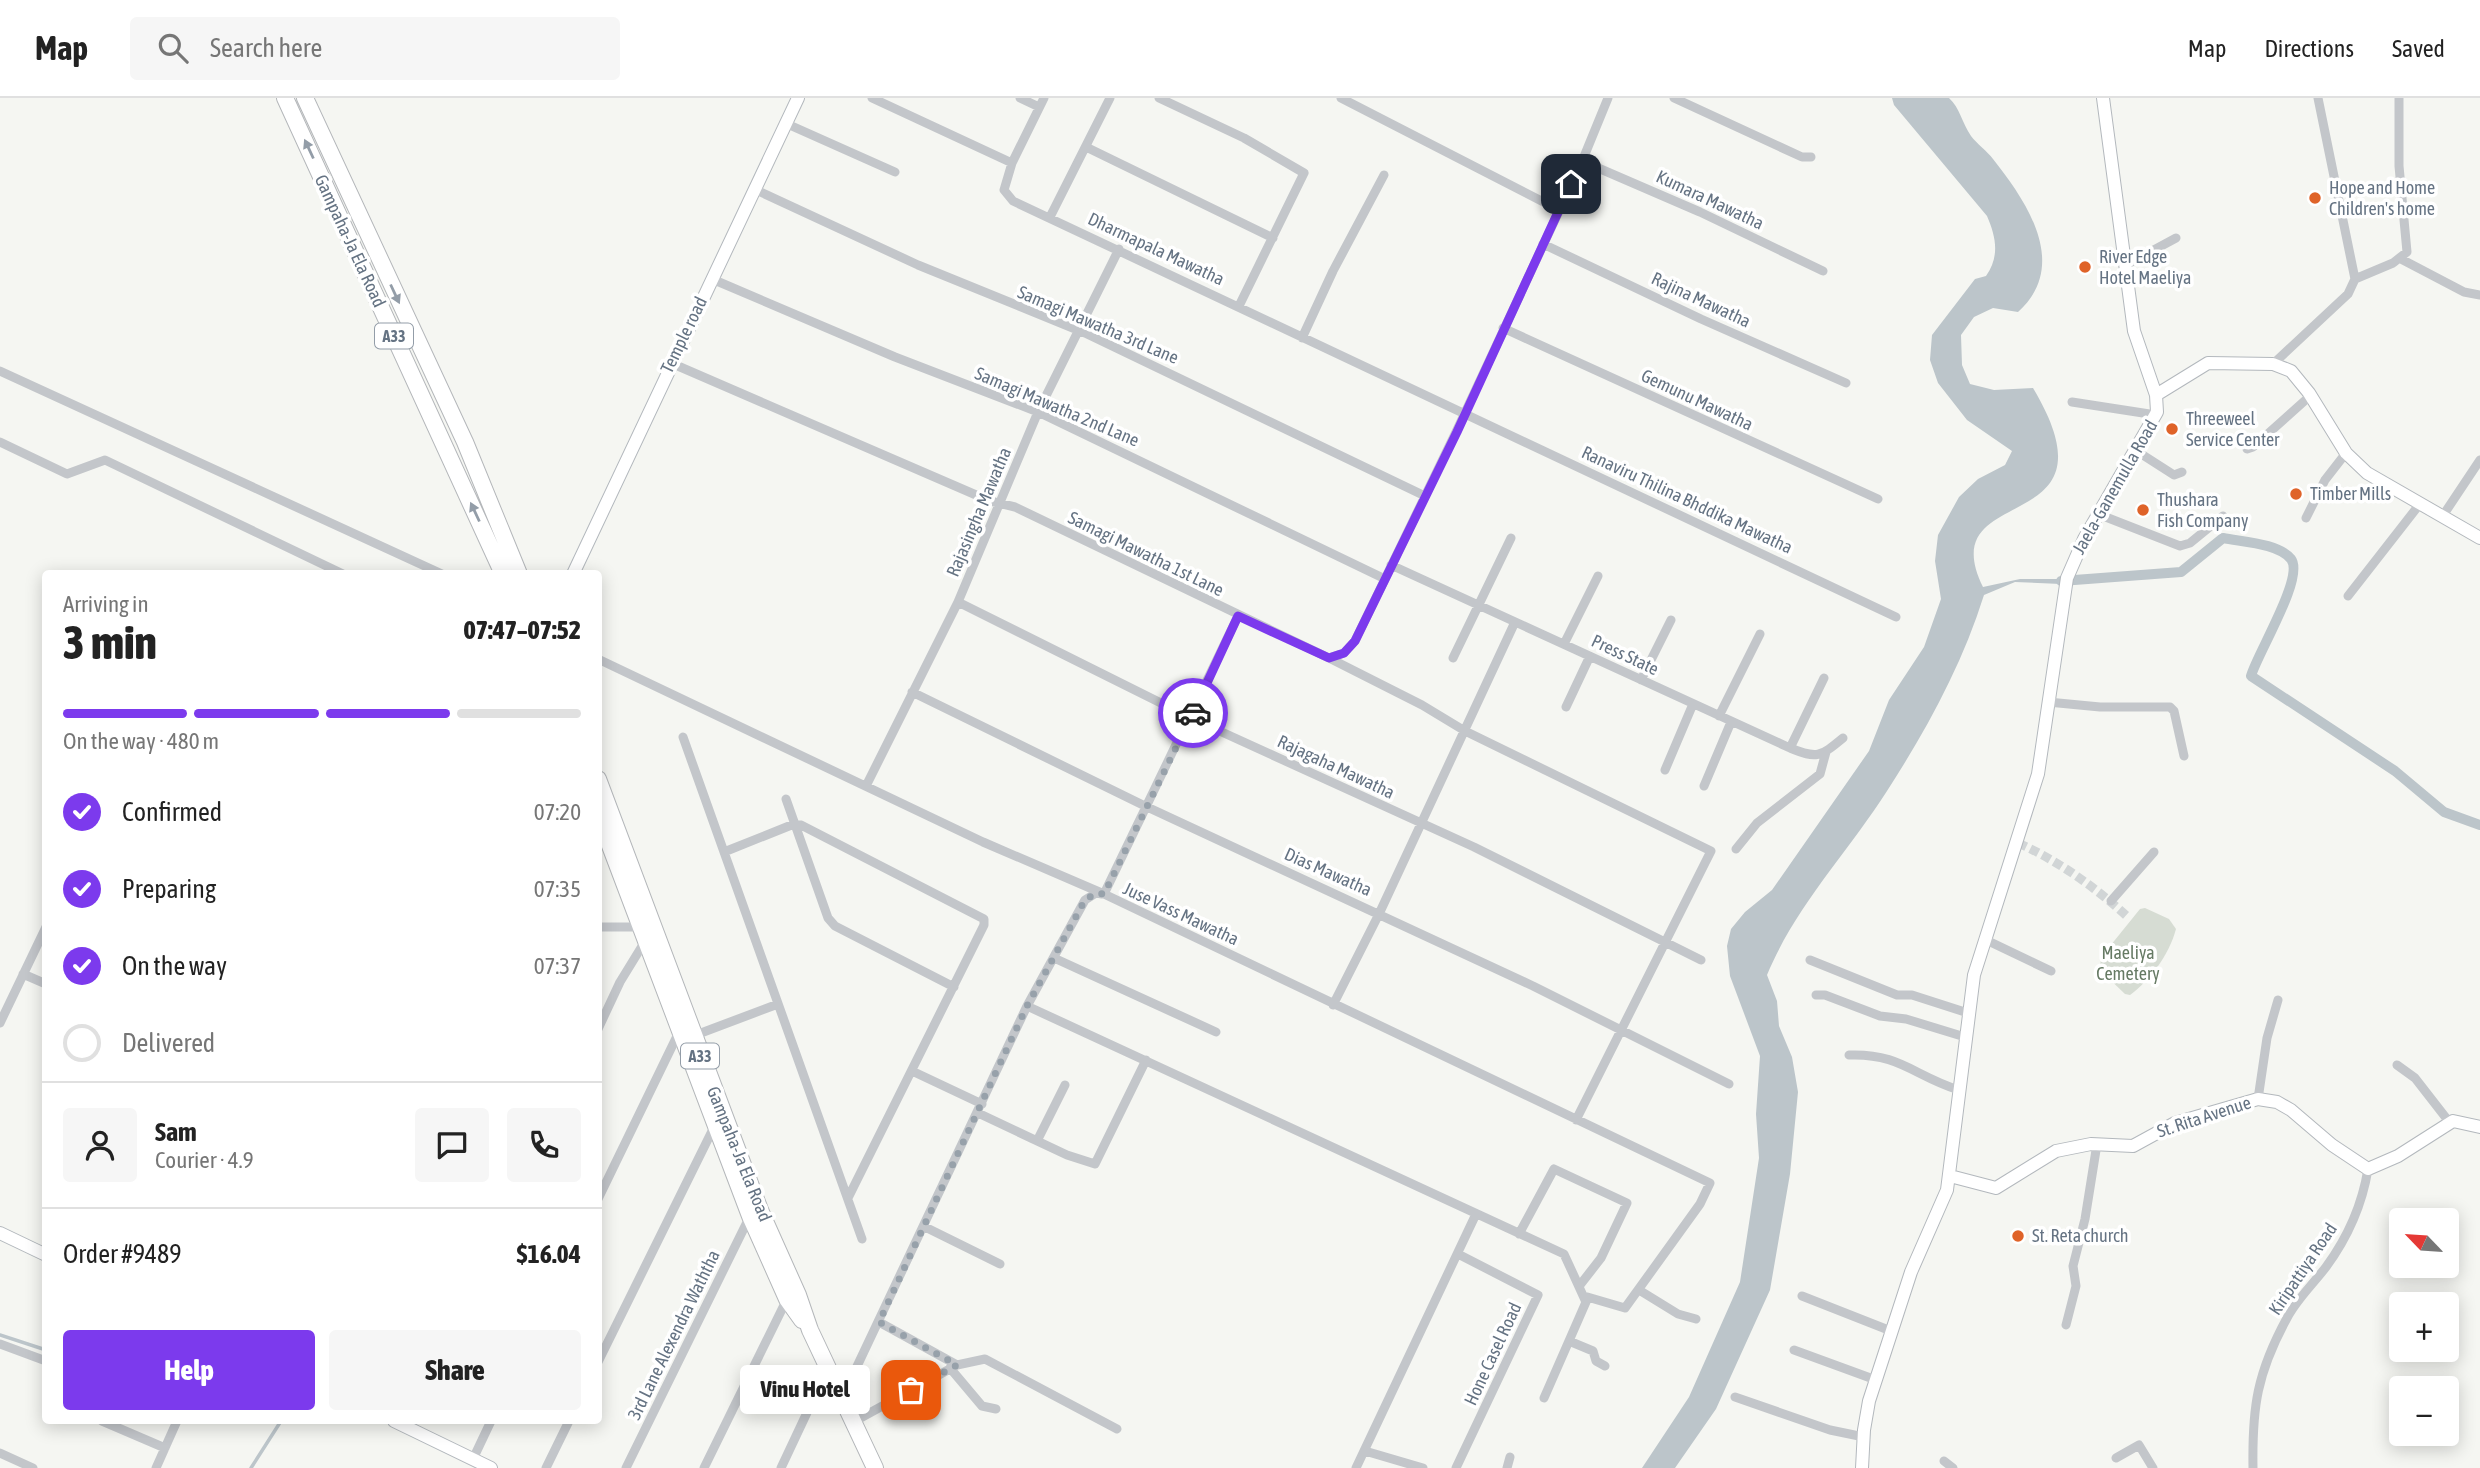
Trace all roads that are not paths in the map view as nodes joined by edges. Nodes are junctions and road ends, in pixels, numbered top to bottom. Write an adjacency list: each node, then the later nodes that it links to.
1 (285, 98): 68 (highway, Gampaha-Ja Ela Road / A33, one-way to 1)
2 (305, 98): 69 (highway, Gampaha-Ja Ela Road / A33, one-way to 69)
3 (798, 98): 15 (street, Temple road)
4 (1020, 98): 14 (street)
5 (1110, 98): 16 (street)
6 (1159, 98): 25 (street)
7 (1341, 98): 23 (street)
8 (1608, 98): 18 (street)
9 (1674, 98): 17 (street)
10 (2103, 98): 30 (street, Jaela-Ganemulla Road)
11 (2318, 98): 33 (street)
12 (2398, 98): 29 (street)
13 (876, 99): 19 (street)
14 (1041, 103): 19 (street)
15 (785, 123): 20 (street); 22 (street, Temple road)
16 (1086, 147): 24 (street); 25 (street)
17 (1811, 158)
18 (1582, 161): 23 (street); 31 (street, Kumara Mawatha)
19 (1012, 163): 24 (street, Dharmapala Mawatha)
20 (895, 172)
21 (1384, 175): 38 (street)
22 (754, 190): 32 (street, Temple road); 37 (street, Samagi Mawatha 3rd Lane)
23 (1559, 210): 27 (street)
24 (1050, 217): 28 (street, Dharmapala Mawatha)
25 (1273, 238): 35 (street)
26 (2176, 238): 30 (street)
27 (1543, 244): 36 (street); 42 (street, Rajina Mawatha)
28 (1118, 249): 35 (street, Dharmapala Mawatha); 37 (street, Rajasingha Mawatha)
29 (2401, 259): 33 (street); 34 (street)
30 (2126, 265): 43 (street, Jaela-Ganemulla Road)
31 (1823, 271)
32 (712, 279): 39 (street, Temple road); 46 (street, Samagi Mawatha 2nd Lane)
33 (2355, 279): 40 (street)
34 (2480, 295)
35 (1239, 306): 38 (street, Dharmapala Mawatha)
36 (1503, 328): 47 (street); 56 (street, Gemunu Mawatha)
37 (1077, 329): 46 (street, Rajasingha Mawatha); 55 (street, Samagi Mawatha 3rd Lane)
38 (1302, 338): 47 (street, Dharmapala Mawatha)
39 (671, 363): 57 (street, Samagi Mawatha 1st Lane); 70 (street, Temple road)
40 (2273, 364): 43 (street); 44 (street)
41 (0, 371): 67 (street)
42 (1846, 383)
43 (2156, 394): 48 (street, Jaela-Ganemulla Road)
44 (2310, 396): 50 (street); 52 (street)
45 (2072, 402): 48 (street)
46 (1038, 412): 57 (street, Rajasingha Mawatha); 72 (street, Samagi Mawatha 2nd Lane)
47 (1465, 413): 55 (street); 77 (street, Ranaviru Thilina Bhddika Mawatha)
48 (2156, 415): 51 (street, Jaela-Ganemulla Road)
49 (0, 442): 66 (street)
50 (2247, 449)
51 (2135, 450): 54 (street); 59 (street, Jaela-Ganemulla Road)
52 (2346, 453): 58 (street); 62 (street)
53 (2480, 460): 61 (street)
54 (2182, 472)
55 (1425, 496): 65 (street)
56 (1878, 499)
57 (1002, 503): 74 (street, Rajasingha Mawatha); 76 (street, Samagi Mawatha 1st Lane)
58 (2419, 505): 61 (street); 73 (street)
59 (2098, 514): 60 (street); 89 (street, Jaela-Ganemulla Road)
60 (2222, 516)
61 (2442, 517): 64 (street)
62 (2306, 518)
63 (1511, 538): 75 (street)
64 (2480, 538)
65 (1391, 565): 72 (street); 75 (street, Press State)
66 (335, 570)
67 (433, 570)
68 (501, 570)
69 (517, 570)
70 (575, 570)
71 (1598, 576): 81 (street)
72 (1383, 578): 83 (street)
73 (2348, 596)
74 (958, 602): 88 (street, Rajasingha Mawatha); 93 (street, Rajagaha Mawatha)
75 (1480, 607): 79 (street, Press State); 84 (street)
76 (1238, 616): 83 (street, Samagi Mawatha 1st Lane); 93 (street)
77 (1896, 617)
78 (1671, 620): 87 (street)
79 (1515, 622): 81 (street, Press State); 95 (street)
80 (1760, 634): 92 (street)
81 (1564, 644): 82 (street, Press State)
82 (1590, 656): 87 (street, Press State); 91 (street)
83 (1329, 658): 95 (street, Samagi Mawatha 1st Lane)
84 (1453, 658)
85 (602, 661): 102 (street, Juse Vass Mawatha)
86 (1824, 678): 98 (street)
87 (1641, 680): 90 (street, Press State)
88 (912, 692): 102 (street, Rajasingha Mawatha); 106 (street, Dias Mawatha)
89 (2048, 702): 100 (street); 119 (street, Jaela-Ganemulla Road)
90 (1693, 704): 92 (street, Press State); 101 (street)
91 (1566, 707)
92 (1719, 716): 94 (street, Press State)
93 (1191, 718): 106 (street); 108 (street, Rajagaha Mawatha)
94 (1731, 722): 98 (street, Press State); 103 (street)
95 (1465, 731): 108 (street); 120 (street, Samagi Mawatha 1st Lane)
96 (683, 737): 111 (street)
97 (1843, 738): 99 (street)
98 (1790, 748): 99 (street, Press State)
99 (1826, 752): 110 (street)
100 (2184, 756)
101 (1665, 770)
102 (866, 786): 113 (street, Juse Vass Mawatha)
103 (1704, 786)
104 (602, 791): 117 (highway, Gampaha-Ja Ela Road / A33)
105 (786, 799): 109 (street)
106 (1145, 806): 113 (street); 115 (street, Dias Mawatha)
107 (602, 823): 117 (highway, Gampaha-Ja Ela Road / A33)
108 (1420, 823): 115 (street); 120 (street, Rajagaha Mawatha)
109 (794, 824): 111 (street); 127 (street); 127 (street)
110 (1736, 849)
111 (724, 852): 130 (street)
112 (2154, 852): 114 (street)
113 (1104, 894): 121 (street); 131 (street, Juse Vass Mawatha)
114 (2110, 901)
115 (1379, 914): 131 (street); 136 (street, Dias Mawatha)
116 (602, 926): 117 (street)
117 (648, 931): 134 (street); 138 (highway, Gampaha-Ja Ela Road / A33)
118 (42, 935): 125 (street)
119 (1984, 939): 124 (street); 133 (street, Jaela-Ganemulla Road)
120 (1664, 942): 122 (street, Rajagaha Mawatha); 136 (street)
121 (1054, 958): 132 (street); 137 (street)
122 (1701, 960)
123 (1810, 960): 133 (street)
124 (2051, 971)
125 (23, 974): 126 (street); 135 (street)
126 (42, 982)
127 (954, 986): 143 (street)
128 (1816, 995): 139 (street)
129 (2278, 1000): 147 (street)
130 (778, 1004): 138 (street); 158 (street)
131 (1333, 1005): 149 (street, Juse Vass Mawatha)
132 (1027, 1006): 141 (street); 148 (street)
133 (1968, 1013): 139 (street, Jaela-Ganemulla Road)
134 (602, 1021)
135 (0, 1023)
136 (1621, 1030): 144 (street, Dias Mawatha); 149 (street)
137 (1216, 1032)
138 (686, 1034): 150 (highway, Gampaha-Ja Ela Road / A33); 157 (street)
139 (1965, 1037): 146 (street, Jaela-Ganemulla Road)
140 (1849, 1055): 146 (street)
141 (1146, 1060): 153 (street); 159 (street)
142 (2397, 1065): 151 (street)
143 (912, 1071): 148 (street); 158 (street)
144 (1729, 1084)
145 (1065, 1085): 153 (street)
146 (1959, 1090): 156 (street, Jaela-Ganemulla Road)
147 (2258, 1099): 154 (street, St. Rita Avenue); 155 (street, St. Rita Avenue)
148 (980, 1108): 153 (street); 161 (street)
149 (1576, 1120): 169 (street, Juse Vass Mawatha)
150 (719, 1121): 160 (highway, Gampaha-Ja Ela Road / A33); 176 (highway, Gampaha-Ja Ela Road / A33); 181 (street)
151 (2450, 1123): 152 (street); 155 (street)
152 (2480, 1127)
153 (1037, 1140)
154 (2097, 1144): 156 (street, St. Rita Avenue); 175 (street)
155 (2368, 1169): 221 (street, Kiripattiya Road)
156 (1950, 1176): 177 (street, Jaela-Ganemulla Road)
157 (602, 1192)
158 (848, 1198): 164 (street)
159 (1476, 1214): 163 (street); 166 (street)
160 (750, 1216): 172 (highway, Gampaha-Ja Ela Road / A33); 210 (street, 3rd Lane Alexendra Waththa)
161 (925, 1227): 167 (street); 174 (street)
162 (0, 1233): 165 (street)
163 (1519, 1234): 168 (street); 168 (street)
164 (862, 1239)
165 (42, 1253)
166 (1458, 1254): 200 (street); 216 (street, Hone Casel Road)
167 (1000, 1264)
168 (1580, 1285): 170 (street)
169 (1639, 1290): 170 (street); 173 (street)
170 (1584, 1296): 178 (street)
171 (1802, 1296): 177 (street)
172 (786, 1299): 176 (highway, Gampaha-Ja Ela Road / A33); 211 (street)
173 (1696, 1319)
174 (879, 1322): 184 (street); 187 (street)
175 (2066, 1325)
176 (810, 1330): 185 (highway, Gampaha-Ja Ela Road / A33)
177 (1891, 1331): 186 (street, Jaela-Ganemulla Road)
178 (1569, 1340): 183 (street); 189 (street)
179 (0, 1344): 182 (street)
180 (1794, 1350): 186 (street)
181 (602, 1354)
182 (42, 1360)
183 (1605, 1366)
184 (954, 1367): 190 (street); 191 (street); 197 (street)
185 (828, 1368): 187 (highway, Gampaha-Ja Ela Road / A33); 212 (street)
186 (1876, 1380): 198 (street, Jaela-Ganemulla Road)
187 (844, 1396): 191 (highway, Gampaha-Ja Ela Road / A33)
188 (1735, 1397): 198 (street)
189 (1544, 1398)
190 (996, 1409)
191 (856, 1421): 213 (highway, Gampaha-Ja Ela Road / A33)
192 (109, 1424): 199 (street)
193 (176, 1424): 199 (street)
194 (410, 1424): 204 (street)
195 (490, 1424): 204 (street)
196 (568, 1424): 209 (street)
197 (1117, 1429)
198 (1864, 1437): 218 (street, Jaela-Ganemulla Road)
199 (165, 1448): 207 (street)
200 (1364, 1451): 214 (street); 215 (street)
201 (0, 1452): 206 (street)
202 (1510, 1457): 217 (street)
203 (2116, 1458): 220 (street)
204 (473, 1459): 208 (street)
205 (1944, 1461): 219 (street)
206 (33, 1468)
207 (156, 1468)
208 (491, 1468)
209 (546, 1468)
210 (626, 1468)
211 (704, 1468)
212 (781, 1468)
213 (875, 1468)
214 (1356, 1468)
215 (1423, 1468)
216 (1456, 1468)
217 (1507, 1468)
218 (1863, 1468)
219 (1953, 1468)
220 (2153, 1468)
221 (2252, 1468)

